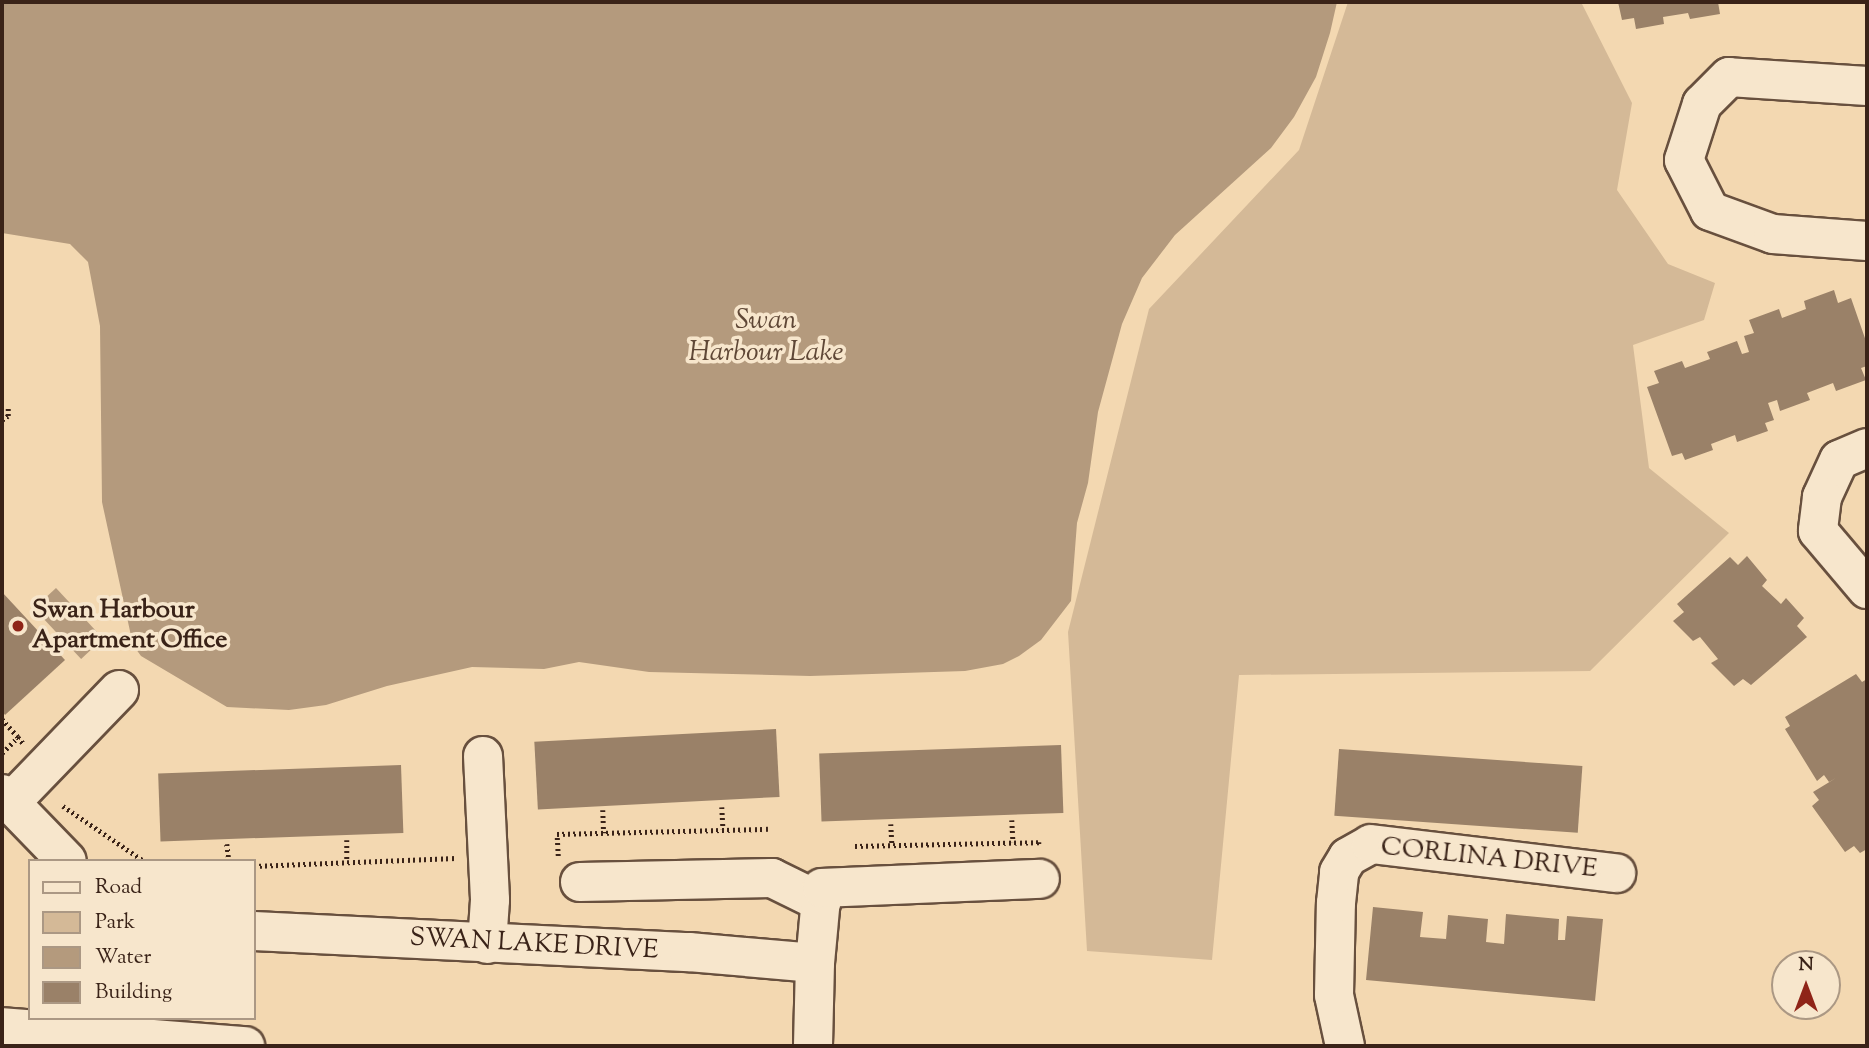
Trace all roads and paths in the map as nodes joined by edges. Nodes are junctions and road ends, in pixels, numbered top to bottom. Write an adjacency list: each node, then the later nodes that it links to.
1 (1867, 86): 2 (street)
2 (1867, 241)
3 (8, 407): 4 (path)
4 (2, 420)
5 (1867, 448): 6 (street)
6 (1867, 589)
7 (119, 690): 11 (street)
8 (2, 719): 9 (path)
9 (18, 737)
10 (483, 756): 24 (street)
11 (6, 798): 25 (street)
12 (61, 804): 26 (path)
13 (722, 807): 17 (path)
14 (603, 810): 19 (path)
15 (1012, 820): 21 (path)
16 (891, 824): 23 (path)
17 (723, 829): 18 (path); 19 (path)
18 (768, 829)
19 (604, 833): 32 (path)
20 (347, 840): 28 (path)
21 (1013, 842)
22 (228, 844): 27 (path)
23 (892, 845)
24 (488, 857): 28 (path); 35 (street)
25 (65, 859)
26 (141, 859)
27 (229, 859)
28 (347, 861): 29 (path)
29 (256, 866)
30 (1616, 873): 40 (street, CORLINA DRIVE)
31 (1040, 879): 33 (street)
32 (580, 882): 33 (street)
33 (821, 902): 36 (street)
34 (256, 931): 35 (street, SWAN LAKE DRIVE)
35 (486, 944): 36 (street, SWAN LAKE DRIVE)
36 (815, 963): 39 (street)
37 (2, 1027): 38 (street)
38 (244, 1046)
39 (813, 1046)
40 (1345, 1046)

